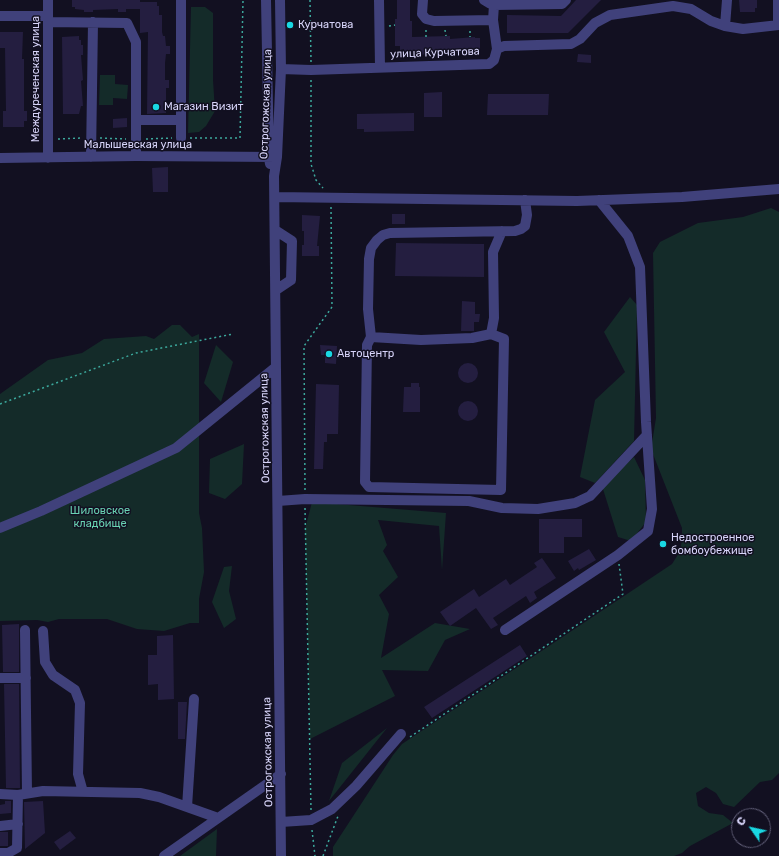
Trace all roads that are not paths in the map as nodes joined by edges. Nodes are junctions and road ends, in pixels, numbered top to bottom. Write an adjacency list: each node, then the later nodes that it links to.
1 (48, 0): 14 (street, Междуреченская улица)
2 (181, 0): 23 (street)
3 (266, 0): 27 (street)
4 (280, 0): 21 (street, Острогожская улица)
5 (379, 0): 20 (street)
6 (423, 0): 15 (street)
7 (484, 0): 12 (street)
8 (566, 0): 12 (street)
9 (727, 0): 18 (street)
10 (778, 0): 17 (street)
11 (674, 3): 18 (street); 19 (street)
12 (494, 5): 15 (street)
13 (0, 16): 14 (street)
14 (48, 19): 16 (street); 29 (street, Междуреченская улица)
15 (493, 20): 19 (street)
16 (93, 22): 22 (street); 26 (street)
17 (779, 25): 18 (street)
18 (724, 26)
19 (497, 48): 20 (street, улица Курчатова)
20 (380, 67): 21 (street, улица Курчатова)
21 (281, 70): 27 (street, Острогожская улица)
22 (136, 120): 23 (street); 25 (street)
23 (181, 120): 24 (street)
24 (180, 138)
25 (136, 156): 26 (street, Малышевская улица); 27 (street, Малышевская улица)
26 (91, 157): 29 (street, Малышевская улица)
27 (273, 157): 31 (street, Острогожская улица)
28 (0, 158): 29 (street, Малышевская улица)
29 (48, 158)
30 (779, 189): 33 (street)
31 (275, 197): 32 (street); 34 (street, Острогожская улица)
32 (525, 200): 33 (street); 35 (street)
33 (599, 200): 40 (street)
34 (275, 230): 36 (street, Острогожская улица); 36 (street)
35 (502, 230): 37 (street); 38 (street)
36 (276, 290): 39 (street, Острогожская улица)
37 (491, 334): 38 (street); 38 (street)
38 (371, 337)
39 (276, 367): 41 (street, Острогожская улица); 42 (street)
40 (647, 435): 41 (street); 44 (street)
41 (278, 501): 50 (street, Острогожская улица)
42 (0, 528)
43 (25, 630): 47 (street)
44 (505, 630)
45 (43, 631): 51 (street)
46 (0, 678): 47 (street)
47 (26, 678): 53 (street)
48 (194, 699): 54 (street)
49 (401, 734): 56 (street)
50 (281, 774): 55 (street); 56 (street, Острогожская улица)
51 (84, 792): 53 (street); 54 (street)
52 (0, 794): 53 (street)
53 (22, 794): 57 (street)
54 (186, 807): 55 (street)
55 (218, 818): 60 (street)
56 (281, 822): 61 (street, Острогожская улица)
57 (18, 824): 58 (street); 59 (street)
58 (0, 826)
59 (0, 853)
60 (164, 856)
61 (282, 856)

